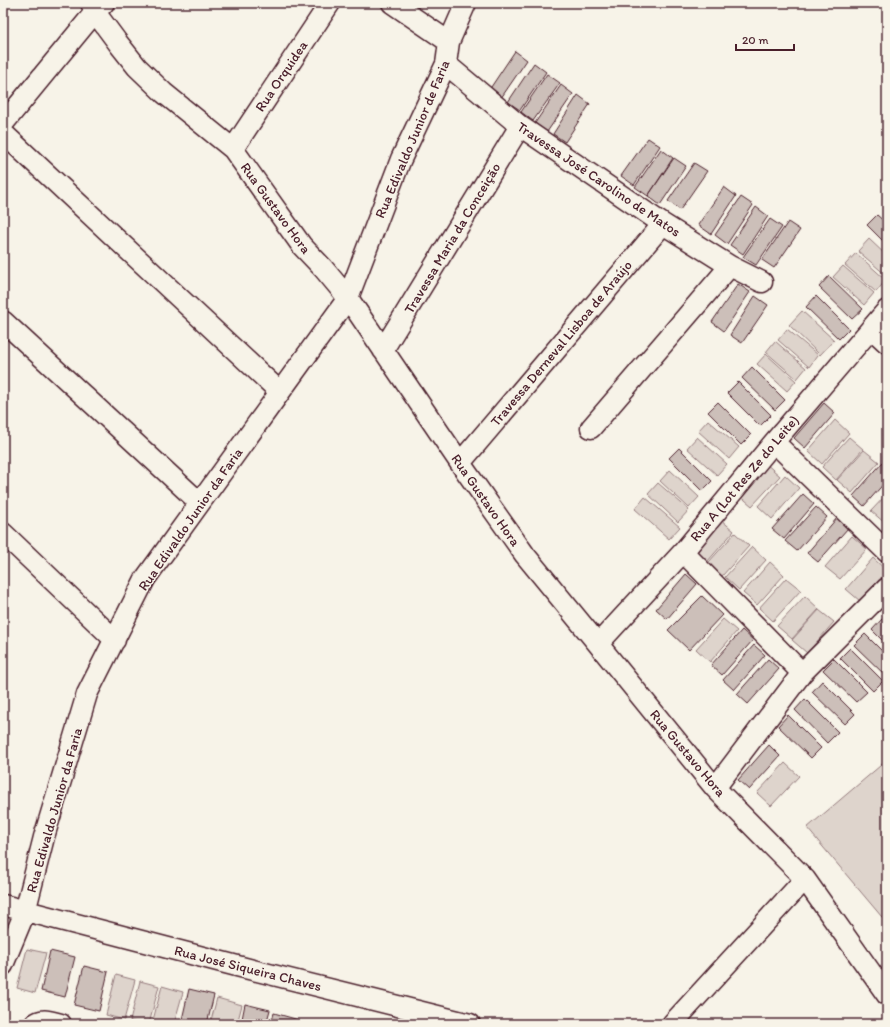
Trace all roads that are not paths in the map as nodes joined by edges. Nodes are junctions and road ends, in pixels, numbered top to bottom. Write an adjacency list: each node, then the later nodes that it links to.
1 (330, 3): 10 (street, Rua Orquidea)
2 (392, 3): 5 (street)
3 (466, 3): 5 (street, Rua Edivaldo Junior de Faria)
4 (97, 6): 7 (street); 10 (street, Rua Gustavo Hora)
5 (449, 42): 6 (street, Rua Edivaldo Junior de Faria)
6 (446, 64): 8 (street, Travessa José Carolino de Matos); 14 (street, Rua Edivaldo Junior de Faria)
7 (3, 124)
8 (520, 126): 11 (street, Travessa José Carolino de Matos); 19 (street, Travessa Maria da Conceição)
9 (3, 133): 20 (street)
10 (233, 149): 14 (street, Rua Gustavo Hora)
11 (662, 224): 12 (street, Travessa José Carolino de Matos); 23 (street, Travessa Derneval Lisboa de Araújo)
12 (730, 266): 13 (street, Travessa José Carolino de Matos); 21 (street)
13 (762, 282)
14 (348, 298): 19 (street, Rua Gustavo Hora); 20 (street, Rua Edivaldo Junior da Faria)
15 (887, 310): 17 (street, Rua A (Lot Res Ze do Leite))
16 (3, 321): 24 (street)
17 (871, 328): 18 (street); 22 (street, Rua A (Lot Res Ze do Leite))
18 (887, 343)
19 (383, 350): 23 (street, Rua Gustavo Hora)
20 (280, 392): 24 (street, Rua Edivaldo Junior da Faria)
21 (591, 428)
22 (774, 442): 26 (street, Rua A (Lot Res Ze do Leite)); 27 (street)
23 (460, 463): 30 (street, Rua Gustavo Hora)
24 (200, 503): 29 (street, Rua Edivaldo Junior da Faria)
25 (6, 537): 29 (street)
26 (683, 552): 30 (street, Rua A (Lot Res Ze do Leite)); 31 (street)
27 (887, 552)
28 (887, 588): 31 (street)
29 (115, 640): 35 (street, Rua Edivaldo Junior da Faria)
30 (598, 644): 32 (street, Rua Gustavo Hora)
31 (802, 673): 32 (street)
32 (715, 788): 33 (street, Rua Gustavo Hora)
33 (805, 879): 37 (street, Rua Gustavo Hora); 41 (street)
34 (3, 905): 35 (street, Rua José Siqueira Chaves)
35 (25, 912): 36 (street, Rua Edivaldo Junior da Faria); 40 (street, Rua José Siqueira Chaves)
36 (3, 965)
37 (887, 995)
38 (35, 1023): 39 (street)
39 (61, 1024)
40 (470, 1024)
41 (672, 1024)

